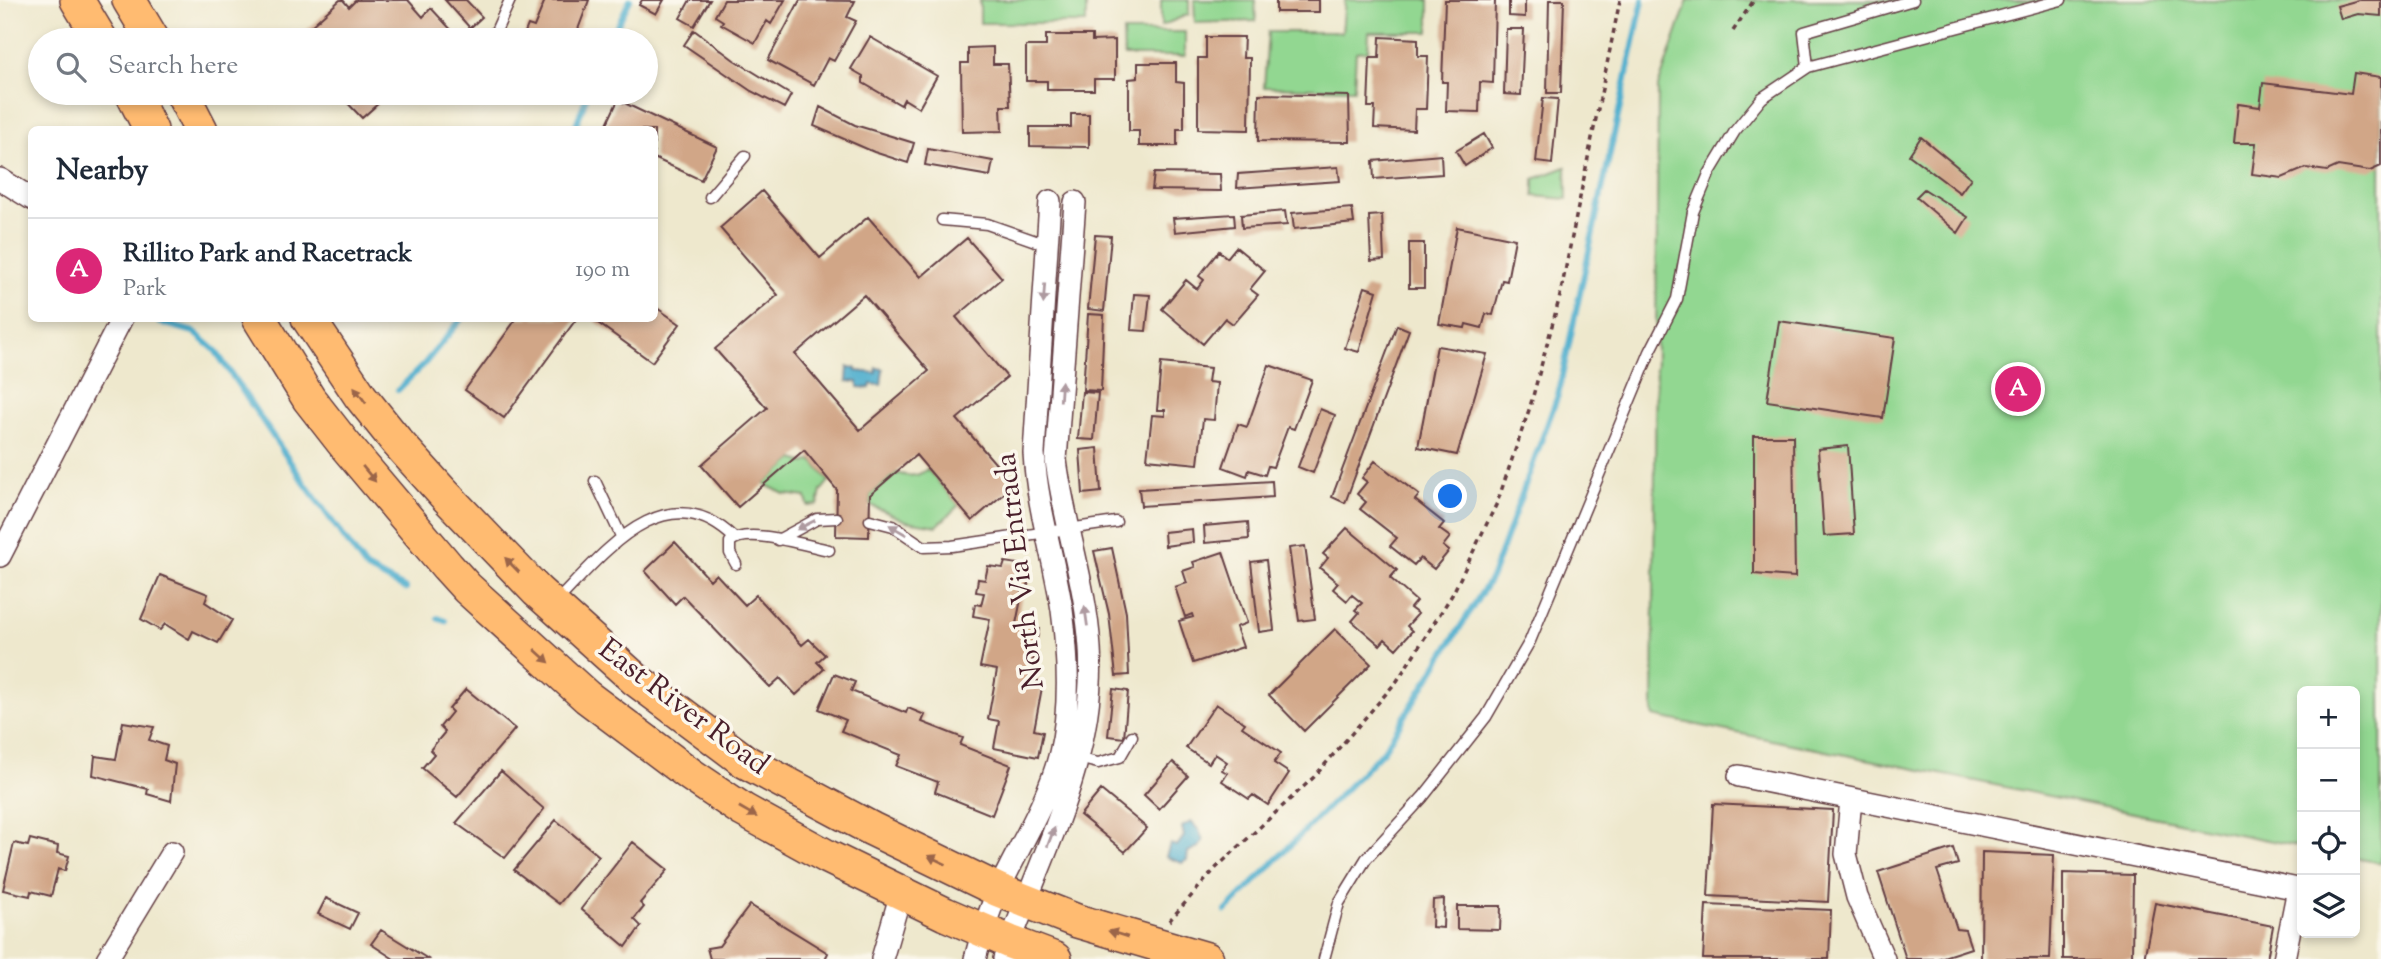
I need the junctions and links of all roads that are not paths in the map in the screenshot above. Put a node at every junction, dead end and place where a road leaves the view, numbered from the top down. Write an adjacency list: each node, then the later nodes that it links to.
1 (78, 0): 6 (main road)
2 (129, 0): 7 (main road)
3 (510, 0): 8 (lane)
4 (1913, 0): 9 (lane)
5 (2061, 0): 9 (lane)
6 (95, 28)
7 (146, 28)
8 (497, 28)
9 (1808, 67): 50 (lane)
10 (138, 105): 12 (main road)
11 (188, 105): 13 (main road)
12 (149, 126)
13 (199, 126)
14 (745, 156): 17 (lane)
15 (0, 179): 16 (street)
16 (28, 196)
17 (710, 197)
18 (1050, 201): 21 (street, North Via Entrada)
19 (1076, 202): 29 (street, North Via Entrada, one-way to 19)
20 (942, 220): 21 (lane)
21 (1047, 245): 30 (street, North Via Entrada, one-way to 30)
22 (120, 322): 35 (street)
23 (262, 322): 43 (main road, East River Road, one-way to 43)
24 (311, 322): 37 (main road, East River Road, one-way to 24)
25 (595, 481): 31 (lane)
26 (837, 518): 33 (lane, one-way to 33)
27 (870, 520): 30 (lane, one-way to 27)
28 (1116, 522): 29 (lane)
29 (1070, 529): 30 (lane); 39 (street, North Via Entrada, one-way to 29)
30 (1045, 533): 44 (street, North Via Entrada)
31 (621, 537): 32 (lane); 37 (lane)
32 (734, 538): 33 (lane); 36 (lane)
33 (778, 540): 34 (lane)
34 (829, 550)
35 (0, 556)
36 (736, 564)
37 (553, 606): 44 (main road, East River Road, one-way to 37)
38 (1132, 736): 39 (lane)
39 (1077, 758): 44 (street, North Via Entrada, one-way to 39)
40 (1739, 776): 41 (street)
41 (1851, 799): 51 (street); 52 (street)
42 (172, 852): 46 (street)
43 (901, 893): 45 (main road, East River Road); 47 (street)
44 (1012, 895): 45 (street, North Via Entrada); 45 (street, North Via Entrada); 49 (main road, East River Road, one-way to 44)
45 (993, 948): 48 (main road, East River Road)
46 (107, 959)
47 (882, 959)
48 (1055, 959)
49 (1207, 959)
50 (1324, 959)
51 (1884, 959)
52 (2284, 959)

